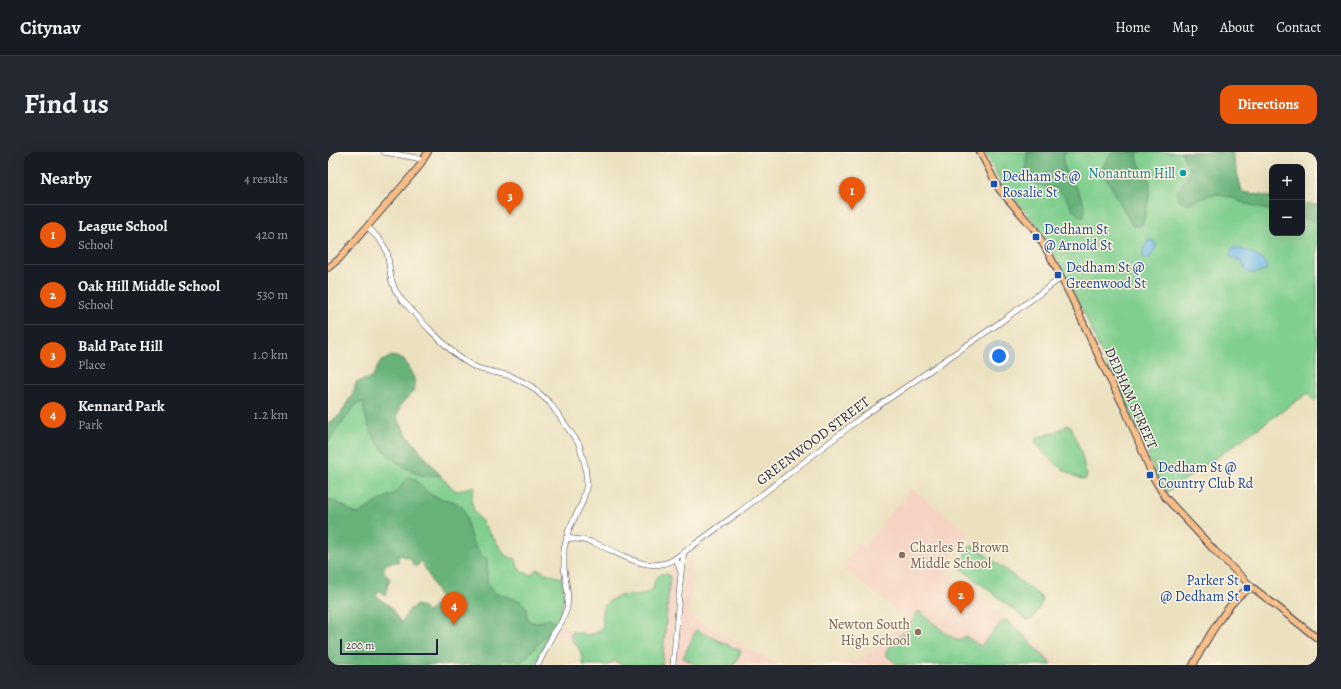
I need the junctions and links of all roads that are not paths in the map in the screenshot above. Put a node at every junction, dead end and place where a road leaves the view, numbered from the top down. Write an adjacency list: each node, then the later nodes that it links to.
1 (384, 152): 4 (street)
2 (428, 152): 4 (main road)
3 (980, 152): 7 (main road, DEDHAM STREET)
4 (422, 161): 5 (main road)
5 (367, 226): 6 (main road); 8 (street)
6 (328, 268)
7 (1061, 278): 9 (street, GREENWOOD STREET); 12 (main road, DEDHAM STREET)
8 (566, 538): 10 (street, GREENWOOD STREET); 16 (street)
9 (684, 552): 10 (street, GREENWOOD STREET); 11 (street)
10 (676, 558): 11 (street)
11 (681, 573): 17 (street)
12 (1246, 581): 13 (main road, DEDHAM STREET); 14 (main road)
13 (1252, 587): 14 (main road); 15 (main road, DEDHAM STREET)
14 (1240, 595): 18 (main road)
15 (1317, 638)
16 (538, 665)
17 (673, 665)
18 (1193, 665)

